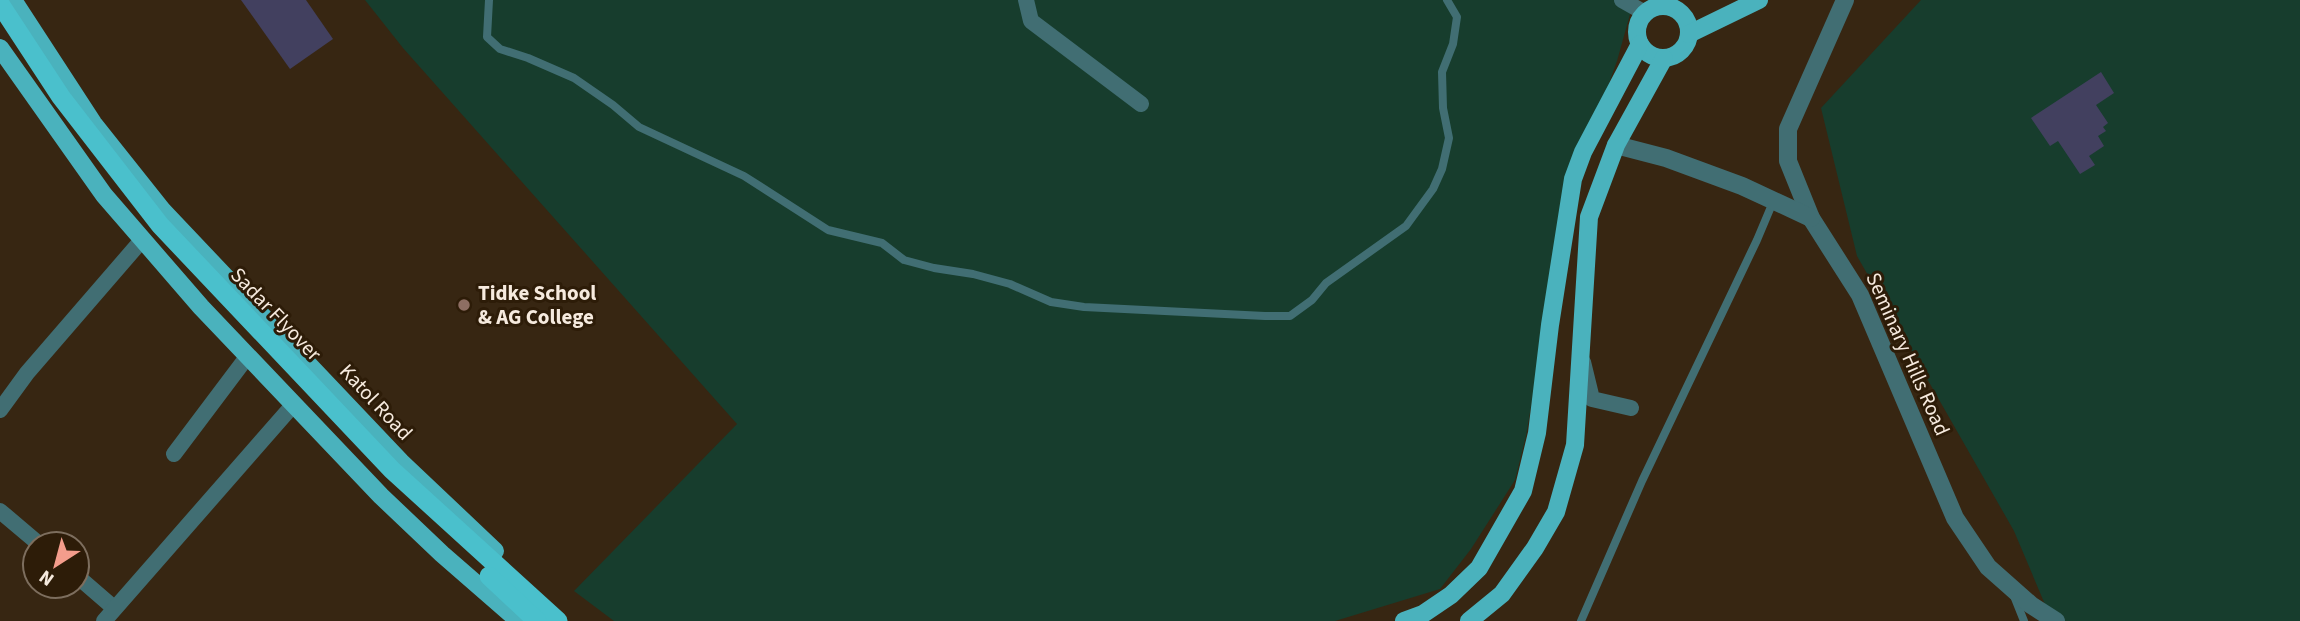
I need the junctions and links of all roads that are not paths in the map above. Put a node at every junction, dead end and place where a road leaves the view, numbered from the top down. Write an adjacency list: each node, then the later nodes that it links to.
1 (13, 0): 33 (main road, Katol Road)
2 (489, 0): 4 (lane)
3 (1026, 0): 15 (street)
4 (1447, 0)
5 (1622, 0): 9 (street)
6 (1759, 0): 11 (main road)
7 (1845, 0): 18 (street, Seminary Hills Road)
8 (0, 4): 31 (highway, Sadar Flyover)
9 (1655, 6): 11 (main road); 12 (main road)
10 (0, 23): 31 (highway, Sadar Flyover)
11 (1689, 34): 14 (main road)
12 (1640, 44): 14 (main road); 34 (main road)
13 (0, 48): 19 (main road)
14 (1664, 58): 16 (main road)
15 (1142, 104)
16 (1616, 145): 17 (street); 20 (main road)
17 (1773, 202): 18 (street); 36 (lane)
18 (1811, 218): 28 (street, Seminary Hills Road)
19 (142, 240): 21 (main road); 24 (street)
20 (1581, 352): 23 (street); 35 (main road)
21 (247, 357): 22 (main road); 25 (street)
22 (294, 404): 30 (street); 31 (main road)
23 (1631, 408)
24 (0, 410)
25 (174, 454)
26 (0, 511): 27 (street)
27 (22, 530)
28 (2010, 587): 37 (lane); 38 (street, Seminary Hills Road)
29 (91, 593): 30 (street)
30 (109, 614)
31 (530, 614): 32 (highway, Sadar Flyover)
32 (558, 621)
33 (568, 621)
34 (1404, 621)
35 (1469, 621)
36 (1581, 621)
37 (2024, 621)
38 (2056, 621)

